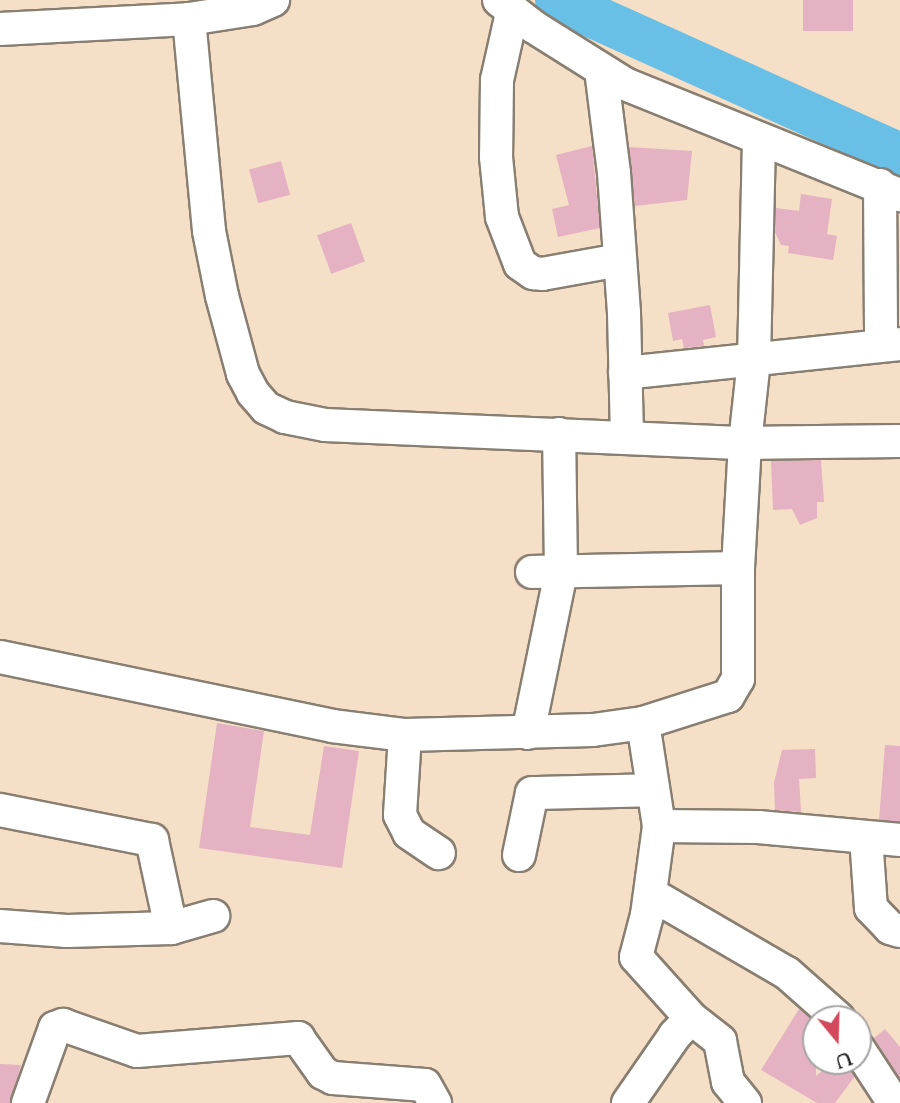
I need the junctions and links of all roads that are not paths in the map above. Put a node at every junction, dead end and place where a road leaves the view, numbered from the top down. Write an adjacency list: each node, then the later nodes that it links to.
1 (273, 0): 3 (street)
2 (506, 6): 5 (street); 8 (street)
3 (189, 19): 4 (street); 12 (street)
4 (0, 29)
5 (601, 70): 6 (street); 8 (street)
6 (759, 139): 7 (street); 10 (street)
7 (890, 190): 9 (street)
8 (620, 260): 11 (street)
9 (891, 344): 10 (street)
10 (754, 360): 11 (street); 15 (street)
11 (625, 373): 13 (street)
12 (559, 434): 13 (street); 17 (street)
13 (626, 438): 15 (street)
14 (900, 441): 15 (street)
15 (745, 443): 16 (street)
16 (738, 568): 17 (street); 19 (street)
17 (546, 572): 20 (street)
18 (0, 657): 21 (street)
19 (643, 723): 20 (street); 22 (street)
20 (528, 733): 21 (street)
21 (405, 736): 27 (street)
22 (653, 790): 24 (street); 28 (street)
23 (0, 810): 32 (street)
24 (659, 826): 25 (street); 29 (street)
25 (866, 837): 26 (street); 33 (street)
26 (900, 840)
27 (439, 853)
28 (519, 855)
29 (649, 902): 34 (street); 35 (street)
30 (213, 916): 32 (street)
31 (0, 926): 32 (street)
32 (171, 928)
33 (900, 931)
34 (823, 1005)
35 (691, 1018): 39 (street); 40 (street)
36 (872, 1069): 41 (street)
37 (28, 1103): 38 (street)
38 (435, 1103)
39 (628, 1103)
40 (746, 1103)
41 (894, 1103)

